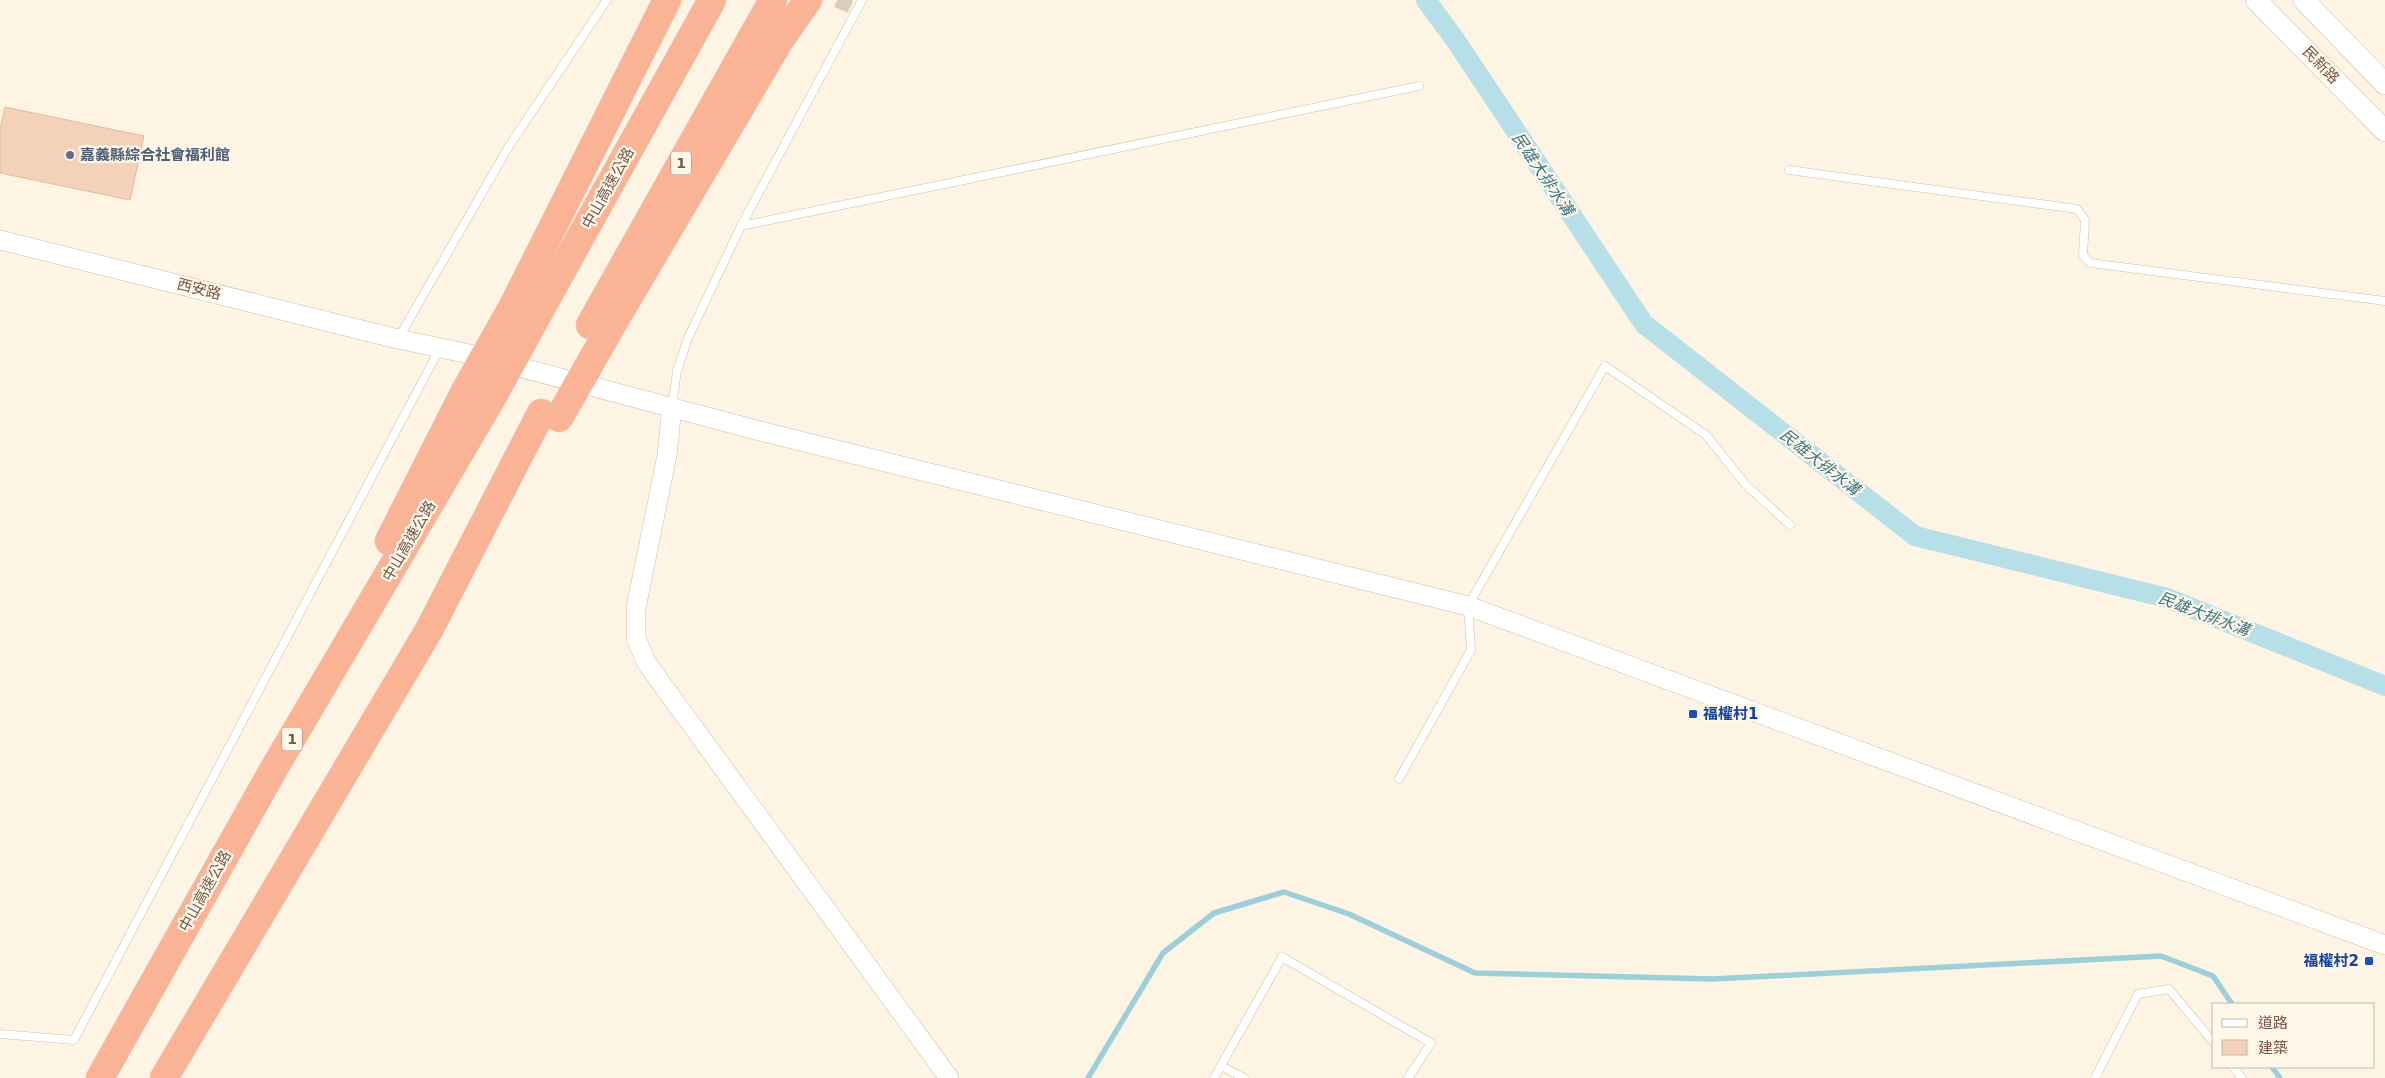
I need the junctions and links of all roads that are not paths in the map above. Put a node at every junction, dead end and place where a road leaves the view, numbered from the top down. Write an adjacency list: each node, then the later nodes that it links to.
1 (607, 0): 17 (lane)
2 (667, 0): 22 (highway, bridge)
3 (712, 0): 22 (highway, 中山高速公路 / 1, bridge)
4 (773, 0): 16 (highway, 1)
5 (808, 0): 16 (highway)
6 (862, 0): 13 (lane)
7 (2256, 0): 11 (main road, 民新路)
8 (2304, 0): 9 (main road)
9 (2385, 84)
10 (1419, 86): 13 (lane)
11 (2385, 131)
12 (1789, 170): 15 (lane)
13 (741, 226): 19 (lane)
14 (0, 240): 17 (street, 西安路)
15 (2385, 301)
16 (599, 328): 30 (highway, 1)
17 (398, 339): 18 (street, 西安路)
18 (440, 348): 19 (street, 西安路); 25 (lane)
19 (672, 407): 21 (street, 西安路); 31 (street)
20 (1790, 525): 21 (lane)
21 (1468, 606): 23 (lane); 24 (street, 西安路)
22 (367, 613): 29 (highway, 中山高速公路 / 1)
23 (1399, 778)
24 (2385, 945)
25 (0, 1034)
26 (2212, 1041): 35 (lane)
27 (1221, 1066): 32 (lane); 33 (lane); 34 (lane)
28 (2234, 1068): 36 (lane)
29 (100, 1078)
30 (164, 1078)
31 (949, 1078)
32 (1214, 1078)
33 (1244, 1078)
34 (1408, 1078)
35 (2095, 1078)
36 (2242, 1078)

